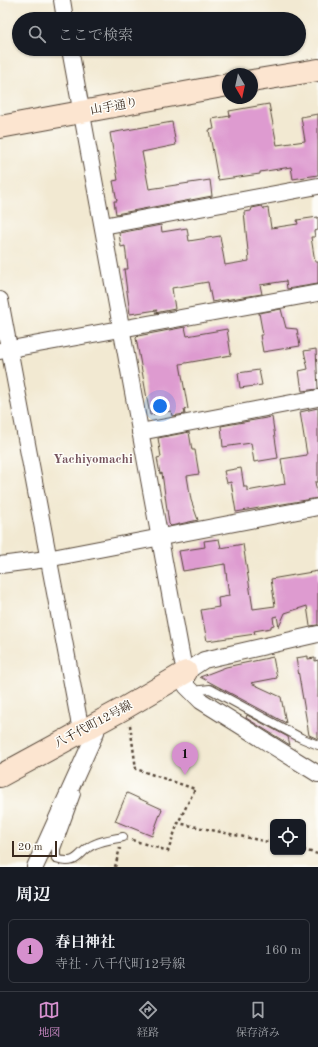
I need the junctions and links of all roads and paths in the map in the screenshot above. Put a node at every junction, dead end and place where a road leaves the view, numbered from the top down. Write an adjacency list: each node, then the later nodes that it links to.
1 (62, 0): 2 (street)
2 (64, 12)
3 (71, 56): 7 (street)
4 (318, 70): 5 (street)
5 (258, 80)
6 (222, 86): 7 (street, 山手通り)
7 (81, 112): 8 (street, 山手通り); 10 (street)
8 (0, 127)
9 (318, 186): 10 (street)
10 (103, 226): 13 (street)
11 (318, 293): 13 (street)
12 (0, 300): 14 (street)
13 (121, 330): 14 (street); 16 (street)
14 (4, 350): 19 (street)
15 (318, 398): 16 (street)
16 (140, 432): 18 (street)
17 (318, 508): 18 (street)
18 (159, 538): 19 (street); 22 (street)
19 (47, 559): 20 (street); 24 (street)
20 (0, 565)
21 (318, 634): 22 (street)
22 (189, 682): 23 (street, 八千代町12号線); 25 (lane); 26 (street)
23 (123, 709): 24 (street, 八千代町12号線); 28 (path)
24 (89, 730): 27 (street, 八千代町12号線); 29 (lane); 33 (street)
25 (318, 745)
26 (318, 774)
27 (0, 776)
28 (178, 824): 29 (path); 30 (path)
29 (123, 837): 34 (path)
30 (270, 842)
31 (306, 851): 32 (path)
32 (318, 854)
33 (35, 867)
34 (114, 867)

